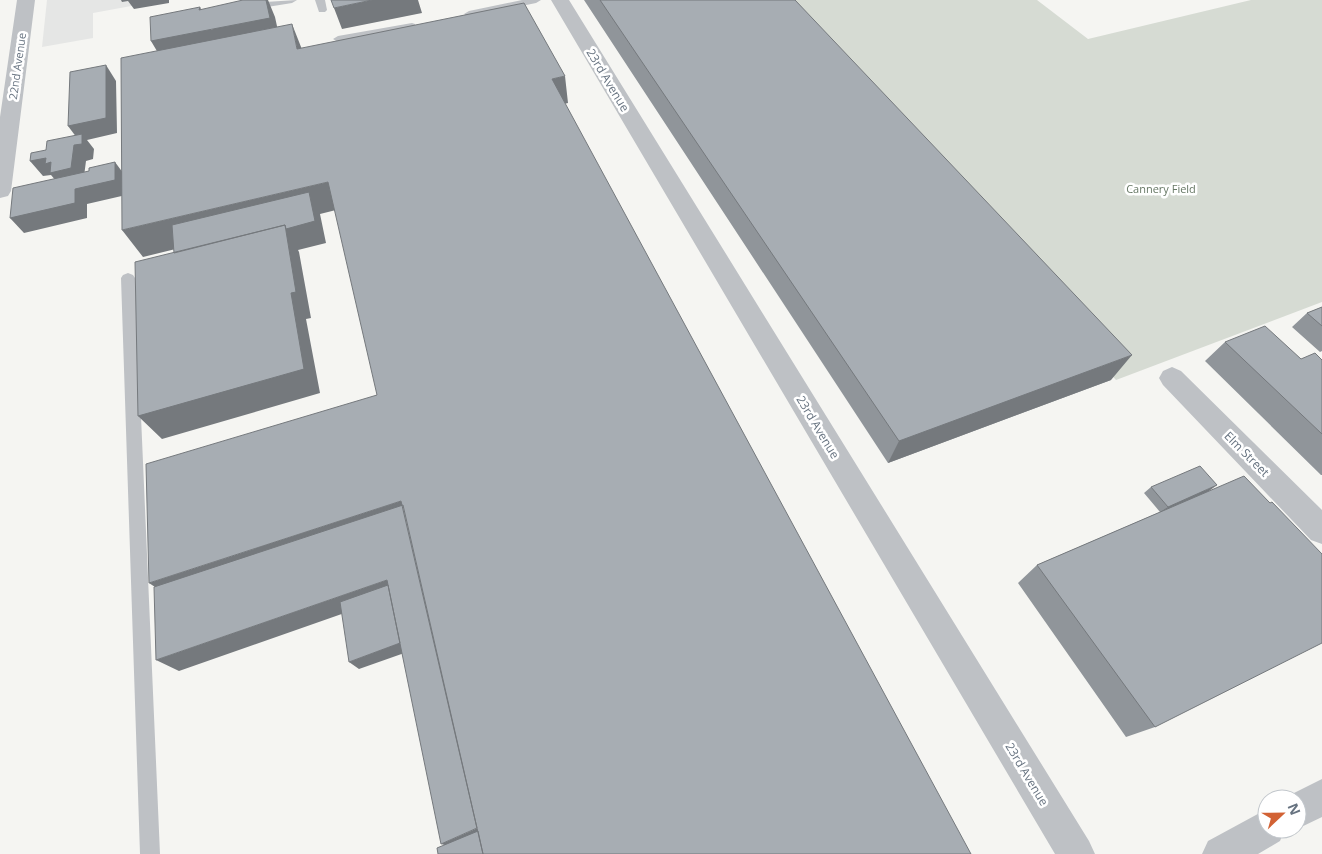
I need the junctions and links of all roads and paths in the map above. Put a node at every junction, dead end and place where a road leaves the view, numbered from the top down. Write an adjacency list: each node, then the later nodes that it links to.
1 (26, 0): 9 (street, 22nd Avenue)
2 (260, 0): 3 (lane)
3 (292, 0)
4 (536, 0): 6 (lane)
5 (560, 0): 17 (street, 23rd Avenue)
6 (462, 16)
7 (424, 24): 8 (lane)
8 (338, 39)
9 (0, 191)
10 (128, 278): 16 (lane)
11 (1172, 378): 12 (street, Elm Street)
12 (1322, 530)
13 (1322, 797): 14 (street)
14 (1307, 805)
15 (1257, 834): 18 (street)
16 (150, 854)
17 (1076, 854)
18 (1221, 854)

